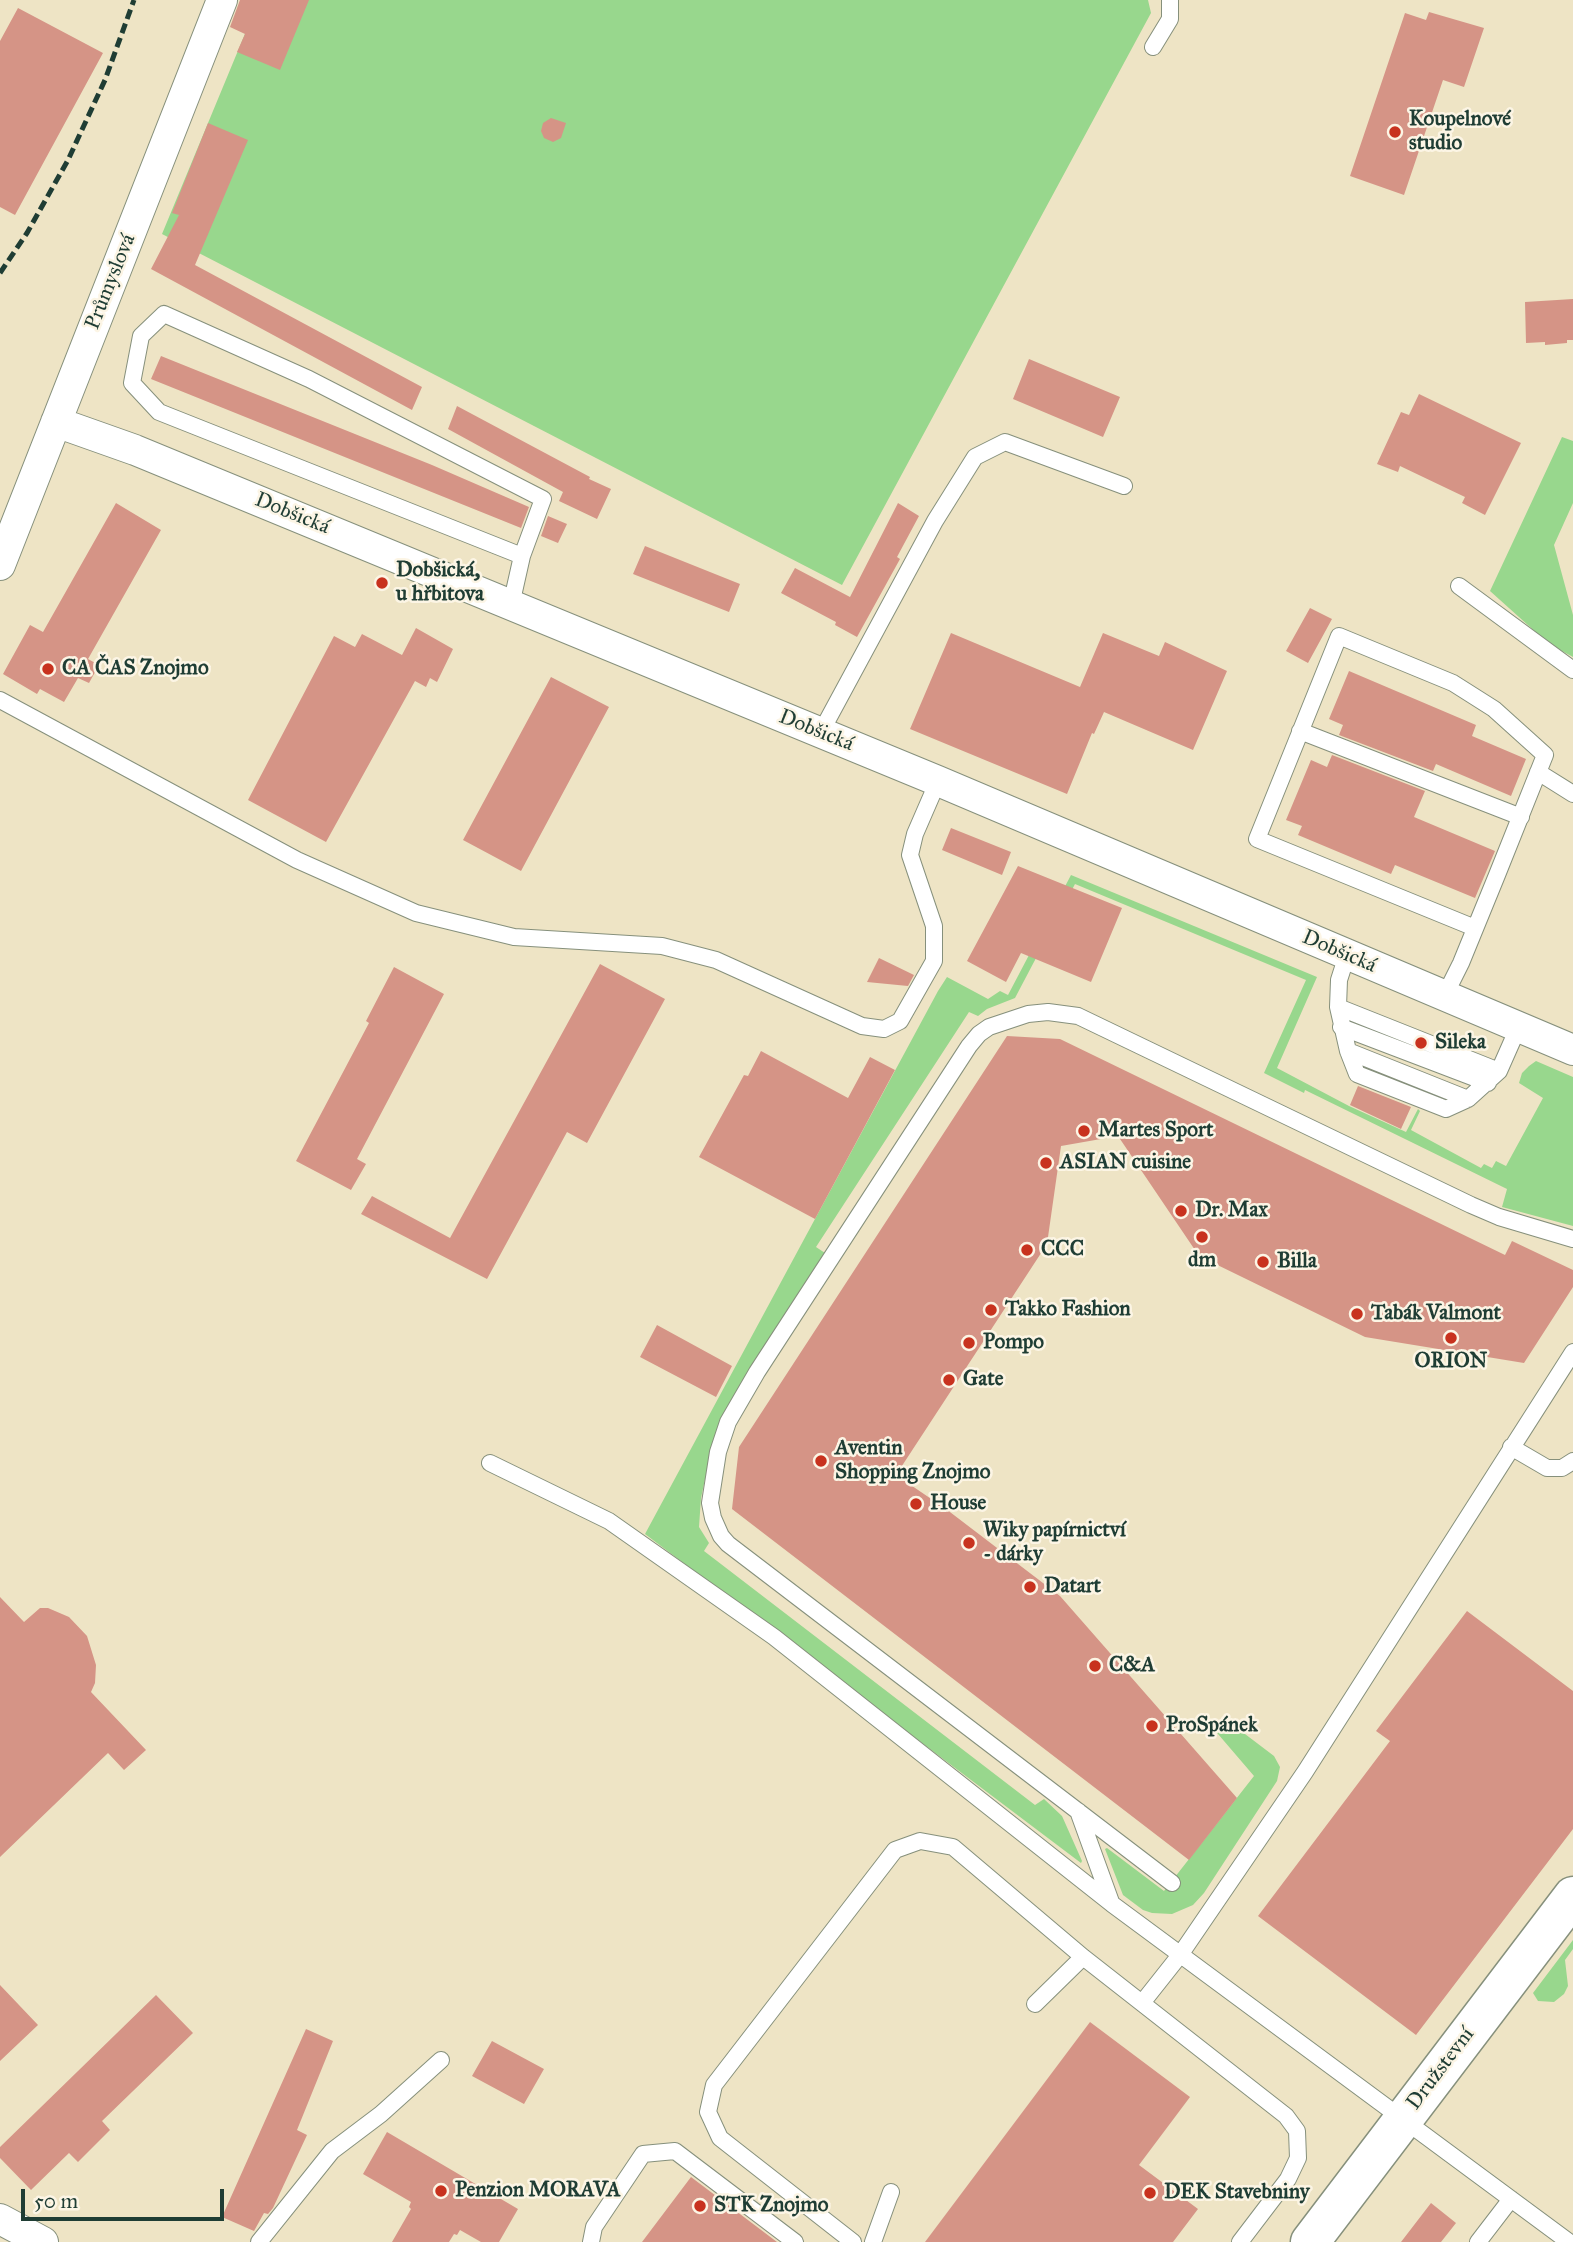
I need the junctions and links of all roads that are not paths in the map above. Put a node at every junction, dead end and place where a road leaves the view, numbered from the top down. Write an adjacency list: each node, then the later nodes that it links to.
1 (222, 0): 4 (street, Průmyslová)
2 (1170, 0): 3 (lane)
3 (1153, 47)
4 (55, 422): 7 (street, Průmyslová); 9 (street, Dobšická)
5 (1124, 486): 13 (lane)
6 (522, 556): 6 (lane); 9 (lane)
7 (0, 565)
8 (1459, 586): 10 (lane)
9 (511, 605): 13 (street, Dobšická)
10 (1573, 670)
11 (0, 700): 15 (lane)
12 (1300, 731): 14 (lane); 17 (lane); 18 (lane)
13 (821, 732): 15 (street, Dobšická)
14 (1538, 772): 16 (lane); 17 (lane)
15 (938, 781): 19 (street, Dobšická)
16 (1573, 794)
17 (1521, 817): 18 (lane)
18 (1475, 928): 20 (lane)
19 (1347, 955): 20 (street, Dobšická); 21 (lane)
20 (1444, 997): 23 (street, Dobšická)
21 (1338, 1007): 22 (lane); 25 (lane)
22 (1341, 1027): 25 (lane); 25 (lane)
23 (1518, 1028): 24 (street, Dobšická); 25 (lane)
24 (1573, 1050)
25 (1493, 1077)
26 (1573, 1239): 31 (lane)
27 (1573, 1352): 28 (lane)
28 (1511, 1447): 29 (lane); 35 (lane)
29 (1573, 1461)
30 (490, 1463): 34 (lane)
31 (1077, 1809): 32 (lane); 34 (lane)
32 (1172, 1883)
33 (1573, 1896): 40 (main road, Družstevní)
34 (1112, 1904): 35 (lane)
35 (1180, 1955): 37 (lane); 40 (lane)
36 (1083, 1957): 37 (lane); 38 (lane); 48 (lane)
37 (1142, 2003): 50 (lane)
38 (1035, 2004)
39 (441, 2060): 45 (lane)
40 (1403, 2118): 42 (lane); 51 (main road, Družstevní)
41 (891, 2192): 49 (lane)
42 (1511, 2199): 52 (lane); 53 (lane)
43 (0, 2219): 44 (street)
44 (43, 2242)
45 (259, 2242)
46 (591, 2242): 47 (lane)
47 (795, 2242)
48 (853, 2242)
49 (873, 2242)
50 (1240, 2242)
51 (1310, 2242)
52 (1478, 2242)
53 (1569, 2242)

